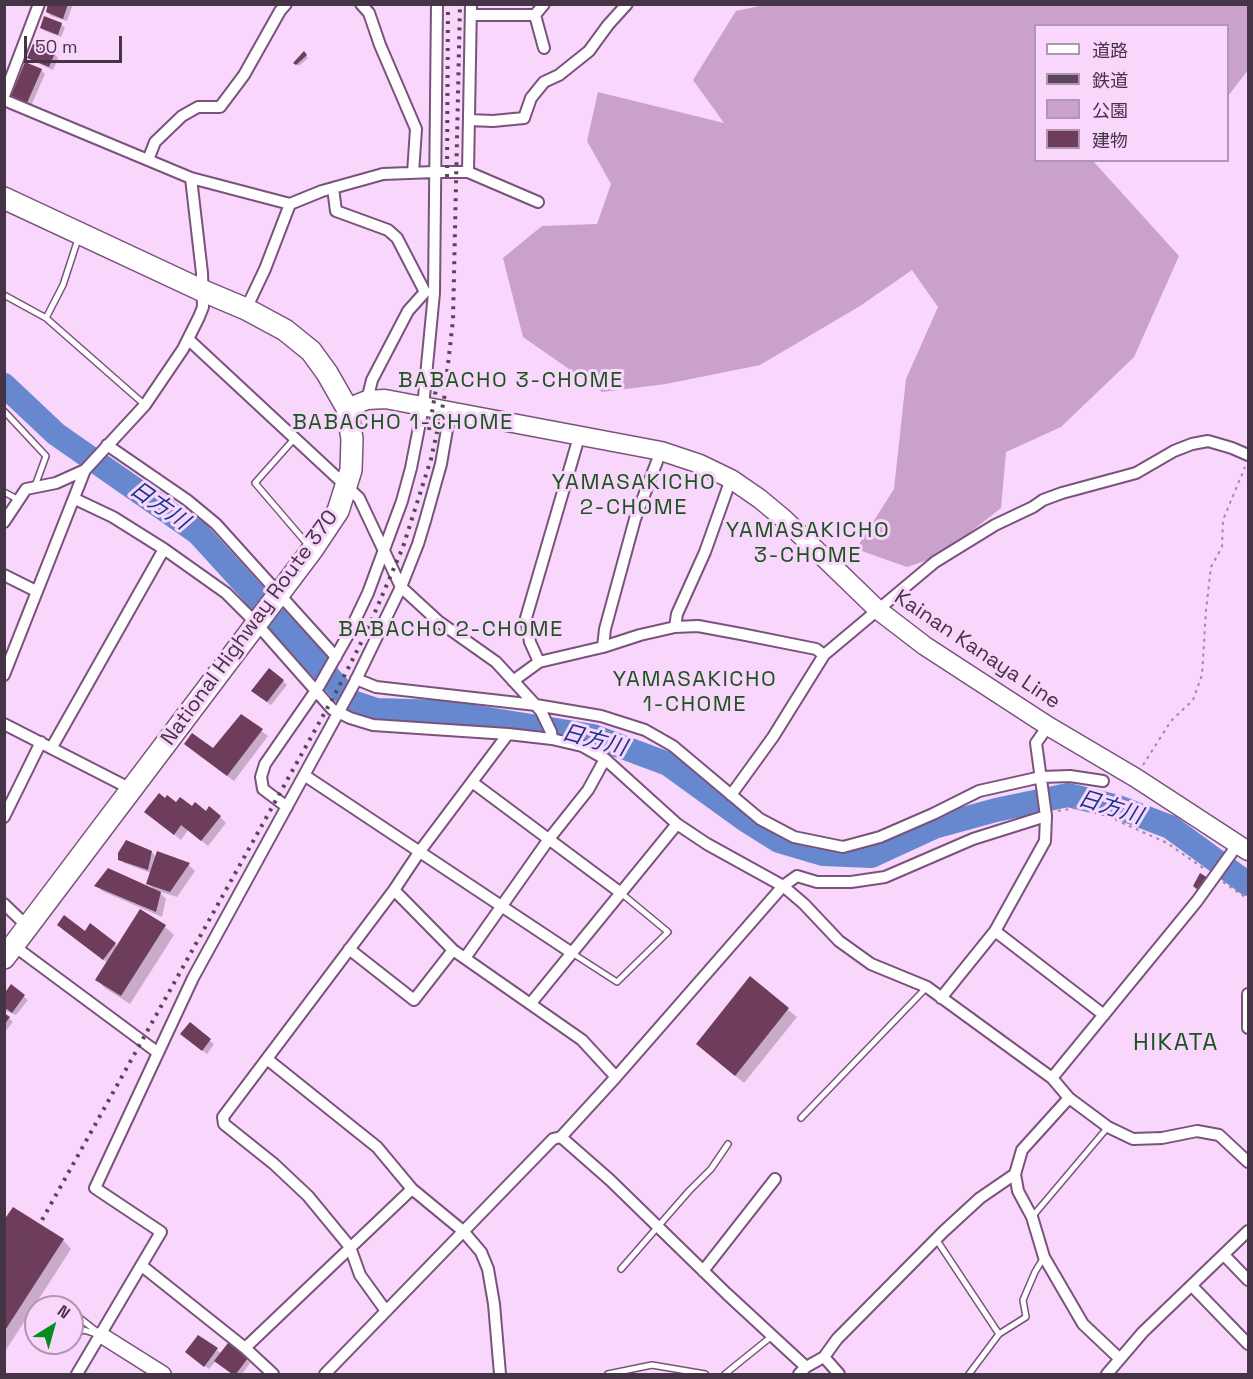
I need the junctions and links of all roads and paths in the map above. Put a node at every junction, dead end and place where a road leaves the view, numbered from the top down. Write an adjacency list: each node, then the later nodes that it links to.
1 (39, 4): 10 (street)
2 (286, 4): 12 (street)
3 (361, 4): 15 (street)
4 (437, 4): 13 (street)
5 (544, 4): 8 (street)
6 (627, 4): 11 (street)
7 (471, 10): 8 (street); 11 (street)
8 (535, 15): 9 (street)
9 (544, 48)
10 (4, 98): 12 (street)
11 (469, 120): 14 (street)
12 (148, 160): 16 (street)
13 (435, 172): 14 (street); 15 (street); 23 (street)
14 (468, 172): 19 (street)
15 (413, 173): 17 (street)
16 (191, 178): 20 (street); 22 (street)
17 (333, 188): 20 (street); 23 (street)
18 (4, 198): 21 (highway, National Highway Route 370)
19 (538, 202)
20 (290, 204): 25 (street)
21 (80, 234): 22 (highway, National Highway Route 370); 26 (lane)
22 (201, 290): 25 (highway, National Highway Route 370); 27 (street)
23 (430, 293): 28 (street); 30 (street)
24 (4, 295): 26 (lane)
25 (246, 309): 31 (highway, National Highway Route 370)
26 (46, 318): 29 (lane)
27 (188, 339): 29 (street); 35 (street)
28 (367, 400): 30 (main road, Kainan Kanaya Line); 31 (main road, Kainan Kanaya Line)
29 (145, 405): 36 (street)
30 (423, 407): 33 (main road, Kainan Kanaya Line); 49 (street)
31 (347, 408): 41 (highway, National Highway Route 370)
32 (4, 411): 42 (lane)
33 (450, 412): 34 (main road, Kainan Kanaya Line); 51 (street)
34 (579, 437): 37 (main road, Kainan Kanaya Line); 59 (street)
35 (295, 438): 41 (street); 48 (lane)
36 (107, 445): 39 (street); 53 (street)
37 (661, 451): 40 (main road, Kainan Kanaya Line); 56 (street)
38 (1248, 457): 54 (street); 74 (path)
39 (85, 470): 42 (street); 45 (street)
40 (731, 479): 54 (main road, Kainan Kanaya Line); 55 (street)
41 (347, 486): 48 (highway, National Highway Route 370); 49 (street)
42 (34, 487): 44 (street)
43 (4, 492): 44 (lane)
44 (17, 499): 46 (street)
45 (75, 499): 47 (street); 52 (street)
46 (4, 522)
47 (164, 549): 53 (street); 71 (street)
48 (312, 550): 53 (highway, National Highway Route 370)
49 (384, 552): 51 (street); 58 (street)
50 (4, 575): 52 (street)
51 (401, 587): 61 (street); 62 (street)
52 (36, 591): 60 (street)
53 (267, 609): 58 (street); 63 (street); 78 (highway, National Highway Route 370)
54 (878, 610): 57 (street); 67 (main road, Kainan Kanaya Line)
55 (675, 627): 56 (street); 57 (street)
56 (603, 647): 59 (street)
57 (824, 655): 79 (street)
58 (334, 661): 63 (street)
59 (539, 662): 61 (street)
60 (4, 675)
61 (513, 681): 64 (street)
62 (355, 682): 64 (street); 65 (street)
63 (317, 689): 65 (street); 80 (street)
64 (538, 708): 69 (street); 79 (street)
65 (340, 709): 68 (street); 73 (street)
66 (4, 724): 70 (street)
67 (1048, 726): 74 (main road, Kainan Kanaya Line); 75 (street)
68 (508, 734): 69 (street); 77 (street)
69 (552, 736): 72 (street)
70 (41, 742): 71 (street); 82 (street)
71 (52, 747): 78 (street)
72 (605, 759): 83 (street); 84 (street)
73 (304, 775): 80 (street); 85 (street)
74 (1136, 778): 86 (main road, Kainan Kanaya Line)
75 (1041, 780): 76 (street); 79 (street); 81 (street)
76 (1103, 781)
77 (472, 782): 84 (street); 85 (street)
78 (131, 789): 94 (highway, National Highway Route 370)
79 (731, 795)
80 (286, 807): 107 (street)
81 (1046, 814): 87 (path); 88 (street); 95 (street)
82 (4, 817)
83 (677, 824): 88 (street); 90 (street)
84 (549, 839): 90 (street); 93 (street)
85 (420, 851): 89 (street); 93 (street)
86 (1238, 851): 87 (street)
87 (1216, 875): 91 (path); 105 (street)
88 (783, 886): 101 (street); 109 (street)
89 (394, 890): 96 (street); 97 (street)
90 (621, 893): 99 (street); 99 (lane)
91 (1248, 899)
92 (4, 904): 94 (street)
93 (501, 907): 99 (street); 100 (street)
94 (28, 927): 98 (highway, National Highway Route 370)
95 (995, 931): 103 (street); 105 (street)
96 (349, 949): 97 (street); 108 (street)
97 (453, 950): 100 (street)
98 (9, 952): 107 (street)
99 (572, 953): 104 (street)
100 (465, 958): 104 (street)
101 (927, 987): 103 (street); 112 (lane)
102 (1248, 994): 106 (street)
103 (941, 998): 110 (street)
104 (531, 1003): 109 (street)
105 (1104, 1015): 110 (street)
106 (1248, 1028)
107 (157, 1052): 128 (street)
108 (267, 1059): 119 (street); 125 (street)
109 (616, 1077): 114 (street)
110 (1052, 1078): 111 (street)
111 (1069, 1098): 113 (street); 117 (street)
112 (801, 1118)
113 (1108, 1128): 116 (street); 120 (lane)
114 (561, 1137): 121 (street); 122 (street)
115 (729, 1144): 121 (lane)
116 (1248, 1162)
117 (1015, 1174): 120 (street); 124 (street)
118 (775, 1179): 130 (street)
119 (412, 1189): 122 (street); 125 (street)
120 (1032, 1217): 127 (street)
121 (658, 1227): 129 (lane); 130 (street)
122 (463, 1231): 133 (street); 149 (street)
123 (1248, 1231): 126 (street)
124 (936, 1239): 136 (lane); 141 (street)
125 (350, 1247): 133 (street); 140 (street)
126 (1224, 1255): 131 (street); 132 (street)
127 (1044, 1257): 136 (lane); 142 (street)
128 (142, 1266): 137 (street); 140 (street)
129 (621, 1269)
130 (703, 1271): 138 (street)
131 (1248, 1280)
132 (1192, 1286): 139 (street); 142 (street)
133 (386, 1311): 148 (street)
134 (84, 1322): 137 (lane)
135 (84, 1330): 137 (lane)
136 (999, 1334): 154 (lane)
137 (101, 1335): 145 (street); 146 (street)
138 (772, 1336): 143 (street); 152 (lane)
139 (1248, 1344)
140 (245, 1348): 147 (street)
141 (824, 1356): 143 (street); 153 (street)
142 (1120, 1359): 144 (street)
143 (802, 1371)
144 (1114, 1373)
145 (77, 1374)
146 (163, 1374)
147 (273, 1374)
148 (325, 1374)
149 (500, 1374)
150 (608, 1374): 151 (lane)
151 (705, 1374)
152 (724, 1374)
153 (839, 1374)
154 (969, 1374)

